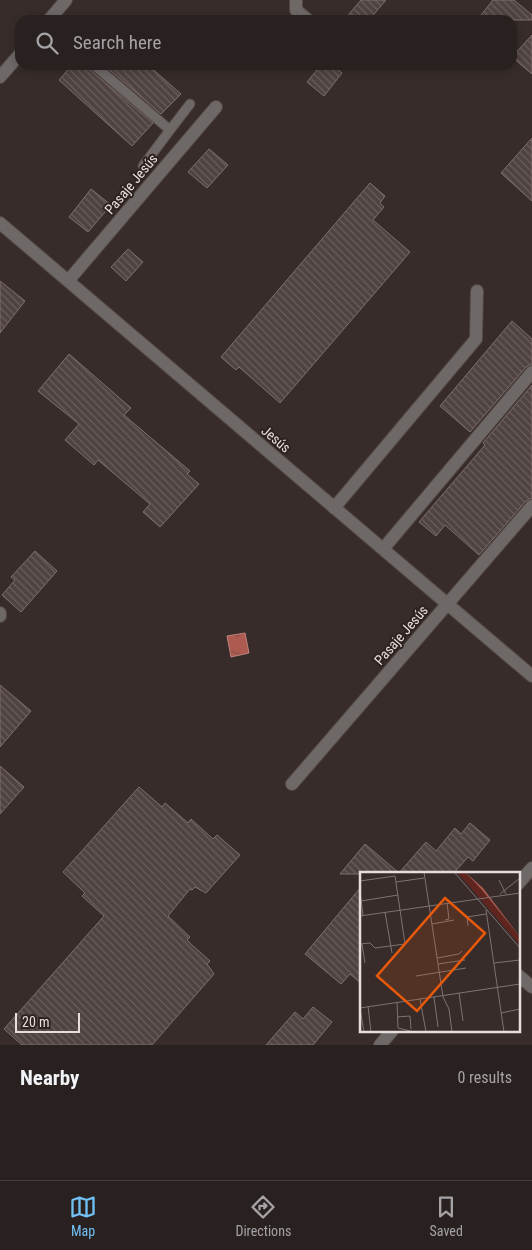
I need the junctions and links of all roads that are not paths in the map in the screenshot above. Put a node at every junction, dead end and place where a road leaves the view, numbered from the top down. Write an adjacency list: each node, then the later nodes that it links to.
1 (66, 0): 3 (street)
2 (296, 0): 4 (street)
3 (53, 15)
4 (302, 15)
5 (15, 60): 7 (street)
6 (100, 70): 10 (lane)
7 (0, 77)
8 (190, 104): 10 (lane)
9 (216, 106): 13 (street, Pasaje Jesús)
10 (170, 130): 11 (lane)
11 (143, 166)
12 (0, 224): 13 (street, Jesús)
13 (68, 281): 17 (street, Jesús)
14 (477, 291): 17 (street)
15 (532, 372): 18 (street)
16 (532, 506): 19 (street, Pasaje Jesús)
17 (334, 508): 18 (street, Jesús)
18 (383, 548): 19 (street, Jesús)
19 (447, 604): 20 (street, Jesús); 21 (street, Pasaje Jesús)
20 (532, 676)
21 (292, 784)
22 (532, 868): 23 (street)
23 (520, 882)
24 (520, 977): 25 (street)
25 (532, 987)
26 (391, 1032): 27 (street)
27 (380, 1045)

